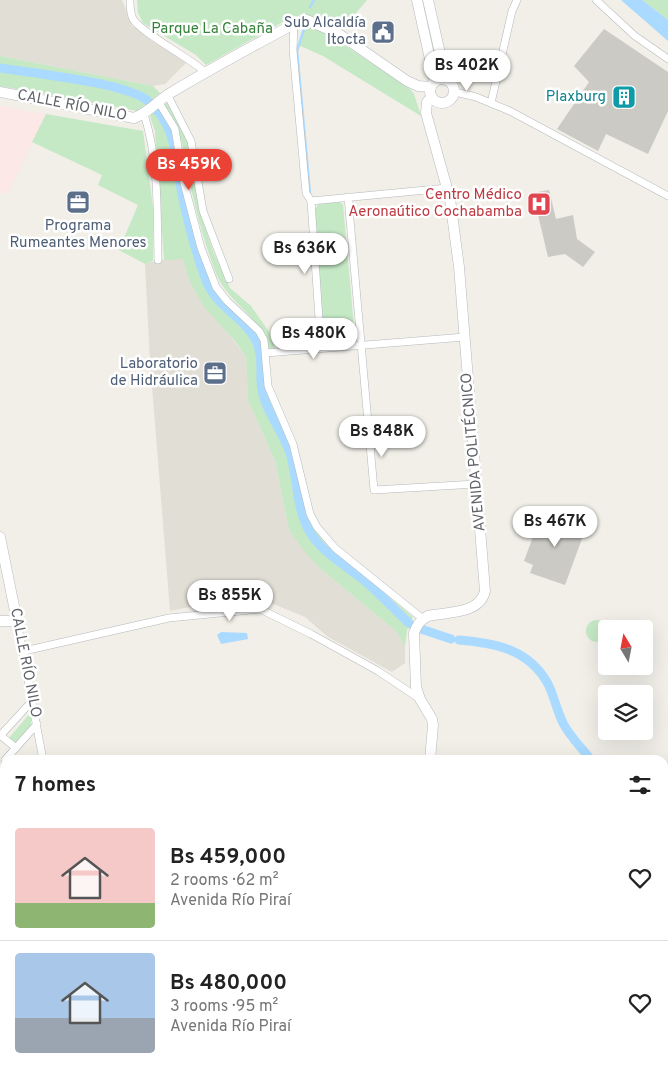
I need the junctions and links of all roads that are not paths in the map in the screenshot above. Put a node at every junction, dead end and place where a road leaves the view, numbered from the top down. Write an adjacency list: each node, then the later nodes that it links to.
1 (130, 0): 8 (street)
2 (417, 0): 9 (main road, AVENIDA POLITÉCNICO)
3 (428, 0): 9 (main road, AVENIDA POLITÉCNICO)
4 (517, 0): 13 (street)
5 (596, 0): 7 (street)
6 (294, 24): 8 (main road); 9 (main road); 18 (street)
7 (668, 59)
8 (205, 72): 12 (main road)
9 (436, 86): 11 (main road); 11 (main road); 15 (main road, AVENIDA POLITÉCNICO)
10 (0, 92): 14 (main road, CALLE RÍO NILO)
11 (454, 92): 13 (street)
12 (167, 94): 14 (main road); 20 (street)
13 (491, 103): 16 (street)
14 (152, 107): 19 (street); 24 (street)
15 (447, 188): 17 (street); 21 (main road, AVENIDA POLITÉCNICO)
16 (668, 196)
17 (348, 197): 18 (street); 22 (street)
18 (311, 200): 23 (street)
19 (158, 260)
20 (229, 279)
21 (465, 337): 22 (street); 25 (main road, AVENIDA POLITÉCNICO)
22 (361, 345): 23 (street); 25 (street)
23 (321, 348): 24 (street)
24 (266, 353): 27 (street)
25 (476, 484): 27 (main road, AVENIDA POLITÉCNICO)
26 (0, 537): 29 (main road, CALLE RÍO NILO)
27 (421, 620): 31 (main road)
28 (0, 621): 29 (main road)
29 (18, 621): 30 (street, CALLE RÍO NILO)
30 (24, 650): 31 (street); 32 (street, CALLE RÍO NILO)
31 (420, 699): 38 (main road)
32 (32, 700): 33 (street, CALLE RÍO NILO); 34 (street)
33 (37, 724): 35 (street); 37 (street, CALLE RÍO NILO)
34 (0, 736): 35 (street)
35 (16, 748): 36 (street)
36 (10, 755)
37 (42, 755)
38 (430, 755)

